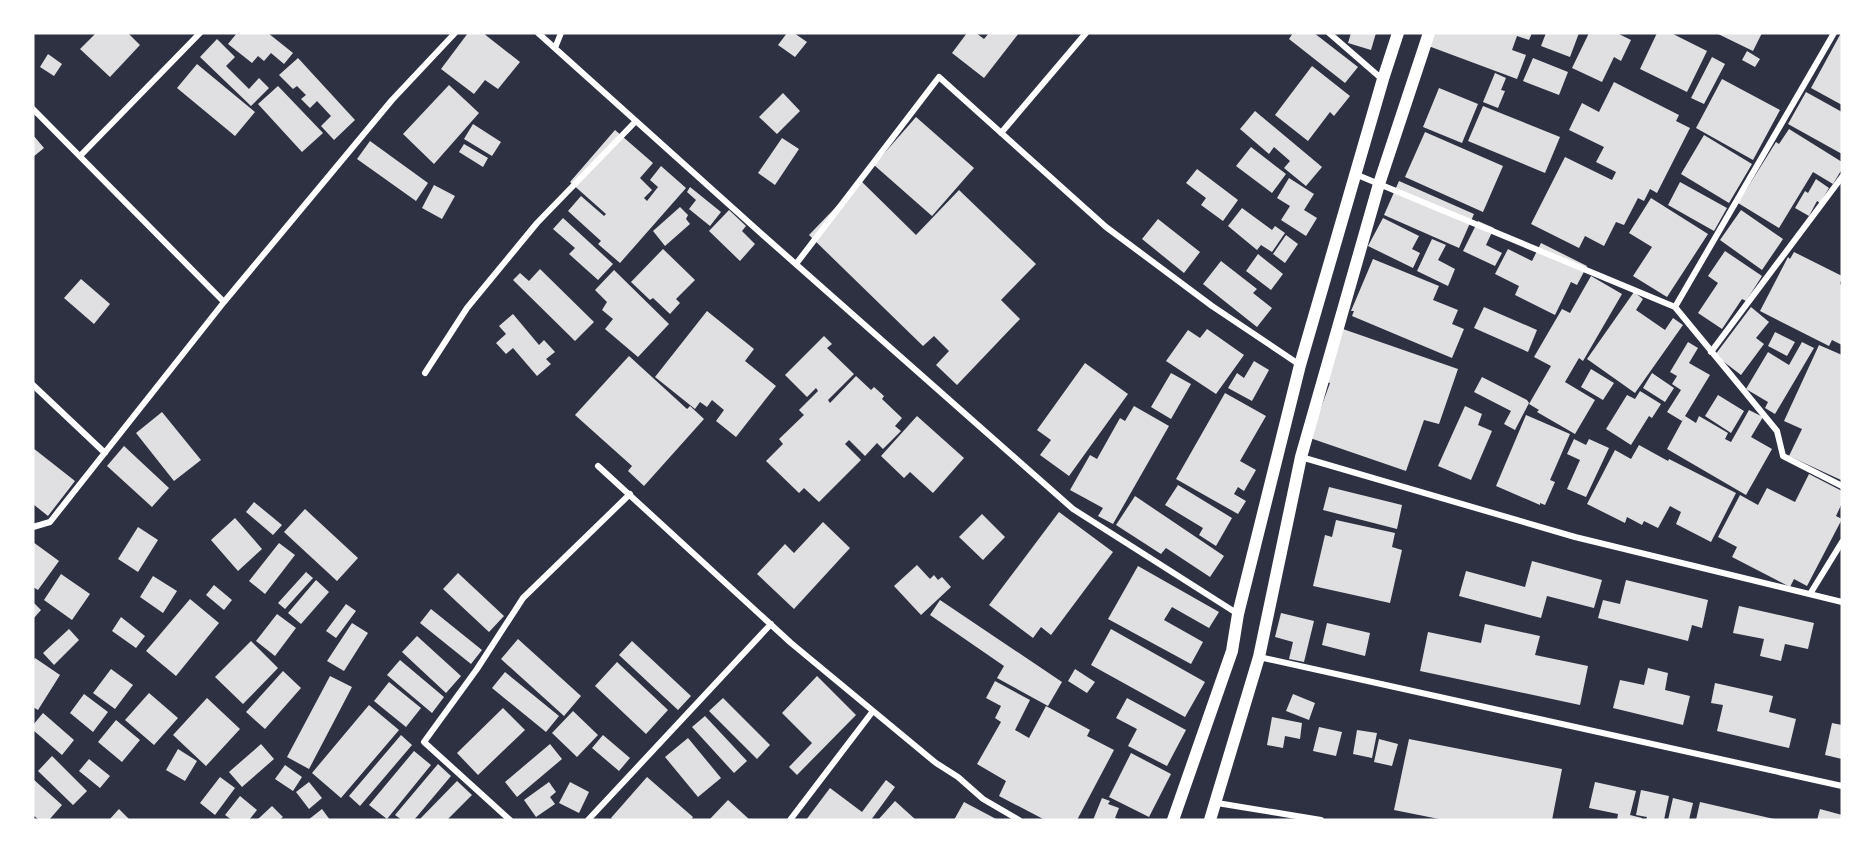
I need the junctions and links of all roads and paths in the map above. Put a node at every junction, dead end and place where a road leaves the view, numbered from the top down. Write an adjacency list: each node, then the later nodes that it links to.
1 (200, 33): 15 (street)
2 (455, 33): 20 (street)
3 (538, 33): 10 (street)
4 (561, 33): 10 (street)
5 (1086, 33): 14 (street)
6 (1329, 33): 11 (street)
7 (1398, 33): 11 (main road)
8 (1429, 33): 18 (main road)
9 (1834, 33): 21 (street)
10 (555, 48): 13 (street)
11 (1383, 79): 16 (main road)
12 (33, 109): 15 (street)
13 (636, 121): 19 (street); 24 (street)
14 (1001, 133): 19 (street); 23 (street)
15 (81, 155): 20 (street)
16 (1355, 174): 18 (street); 23 (main road)
17 (1842, 177): 22 (street)
18 (1379, 184): 21 (street); 27 (main road)
19 (796, 264): 35 (street)
20 (224, 302): 26 (street)
21 (1675, 307): 22 (street)
22 (1711, 352): 29 (street)
23 (1300, 365): 35 (main road)
24 (425, 373)
25 (33, 385): 26 (street)
26 (105, 453): 31 (street)
27 (1301, 457): 33 (street); 37 (main road)
28 (598, 466): 30 (street)
29 (1842, 486)
30 (630, 494): 36 (street); 41 (street)
31 (33, 527)
32 (1842, 542): 33 (street)
33 (1810, 594): 34 (street)
34 (1842, 602)
35 (1238, 614): 45 (main road)
36 (771, 624): 38 (street); 42 (street)
37 (1259, 657): 39 (street); 40 (main road)
38 (873, 711): 43 (street); 44 (street)
39 (1842, 786)
40 (1217, 803): 46 (main road); 47 (street)
41 (510, 820)
42 (588, 820)
43 (790, 820)
44 (1018, 820)
45 (1173, 820)
46 (1210, 820)
47 (1321, 820)

